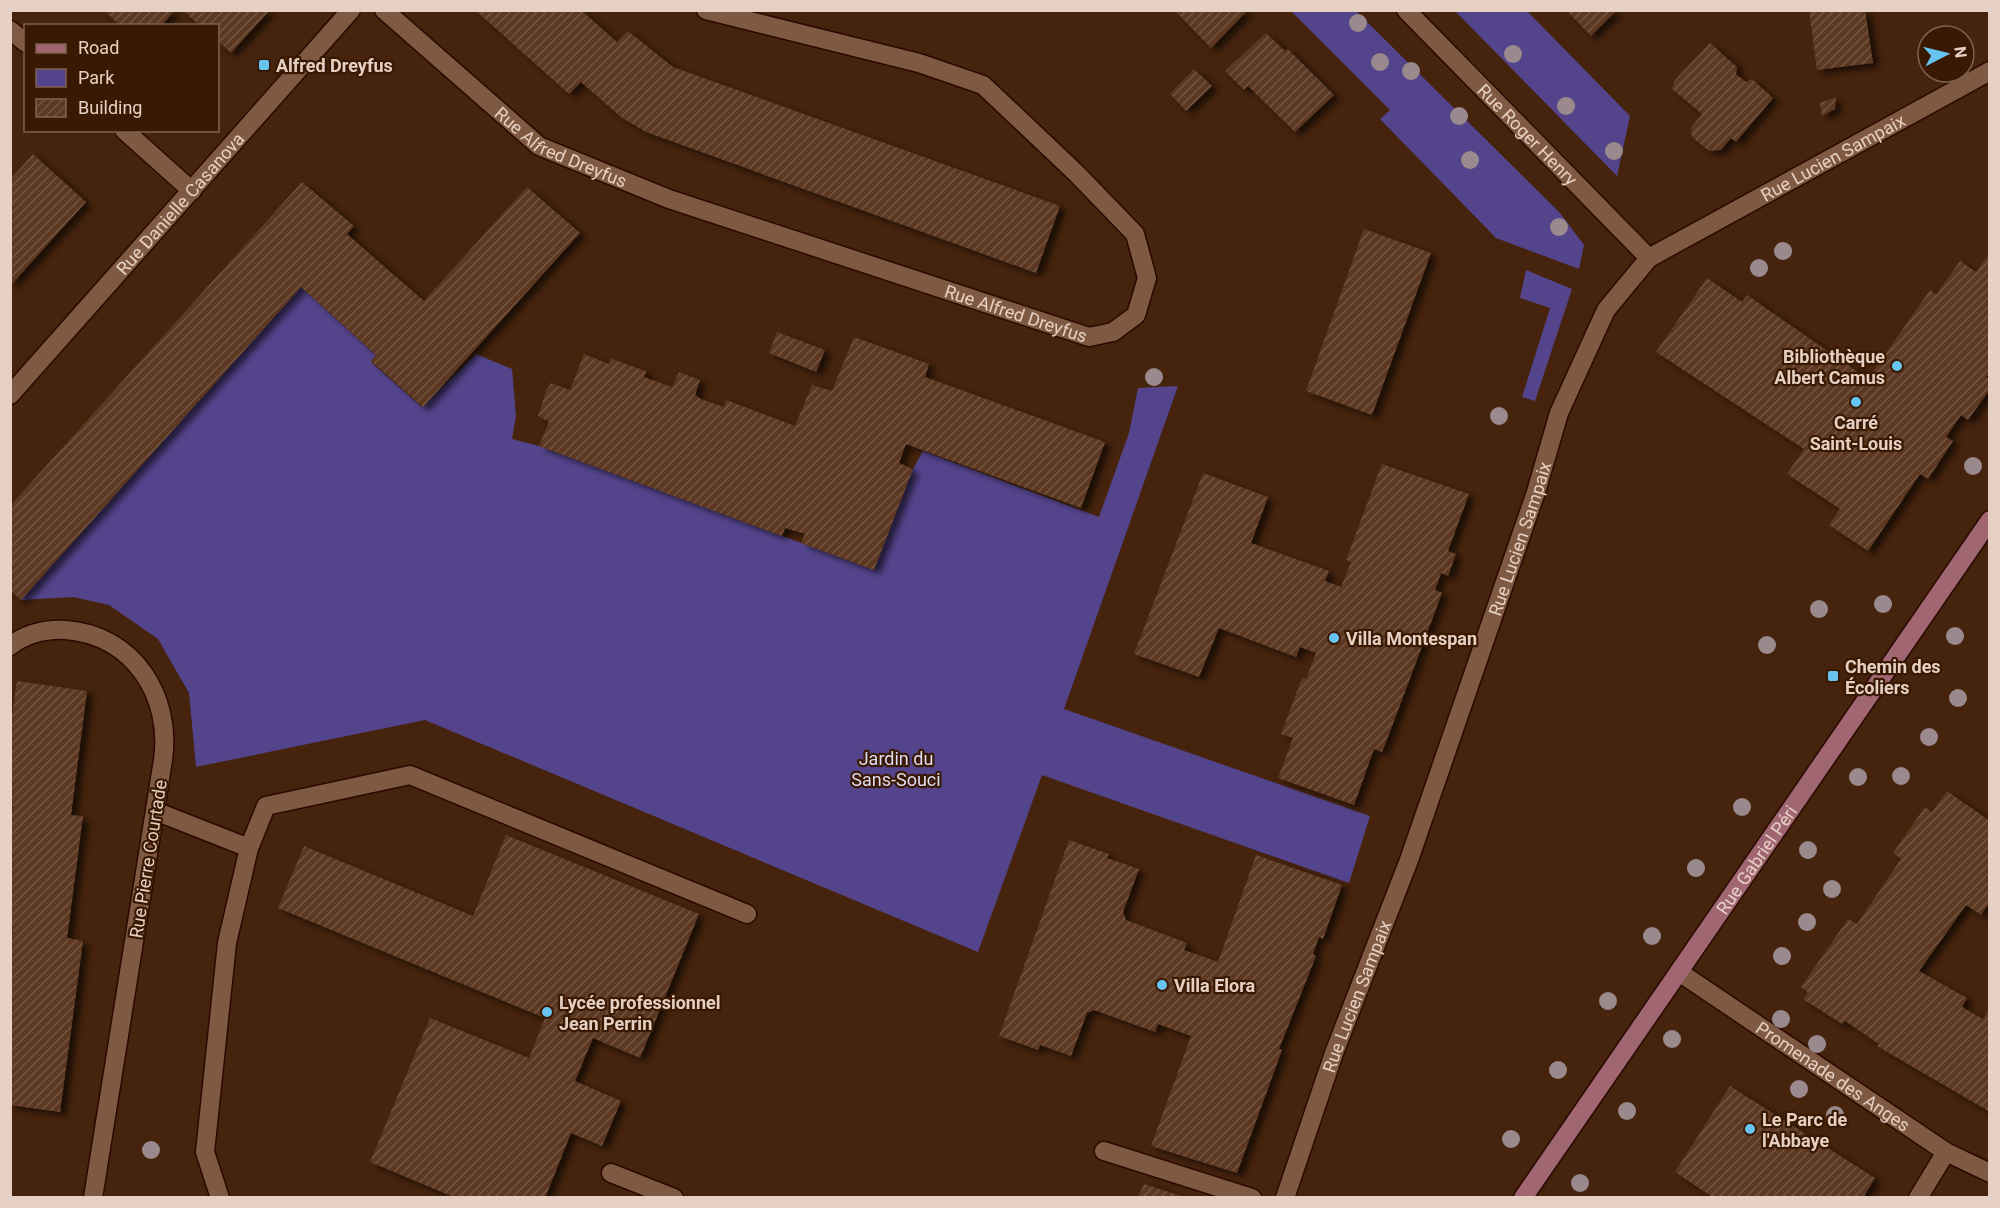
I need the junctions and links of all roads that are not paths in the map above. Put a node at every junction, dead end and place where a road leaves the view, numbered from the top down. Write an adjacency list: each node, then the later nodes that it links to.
1 (351, 10): 9 (street, Rue Danielle Casanova)
2 (384, 10): 3 (street, Rue Alfred Dreyfus)
3 (706, 10)
4 (1406, 10): 10 (street, Rue Roger Henry)
5 (10, 30): 6 (street)
6 (24, 41)
7 (1989, 71): 10 (street, Rue Lucien Sampaix)
8 (126, 132): 9 (street)
9 (192, 190): 11 (street, Rue Danielle Casanova)
10 (1649, 258): 26 (street, Rue Lucien Sampaix)
11 (10, 395)
12 (1989, 520): 17 (main road, Rue Gabriel Péri)
13 (10, 646): 14 (street, Rue Pierre Courtade)
14 (155, 811): 15 (street); 22 (street, Rue Pierre Courtade)
15 (249, 848): 16 (street); 23 (street)
16 (747, 914)
17 (1679, 972): 19 (street, Promenade des Anges); 27 (main road, Rue Gabriel Péri)
18 (1104, 1150): 25 (street)
19 (1946, 1152): 21 (street, Promenade des Anges); 28 (street)
20 (611, 1173): 24 (street)
21 (1989, 1173)
22 (93, 1197)
23 (220, 1197)
24 (674, 1197)
25 (1252, 1197)
26 (1285, 1197)
27 (1523, 1197)
28 (1918, 1197)

